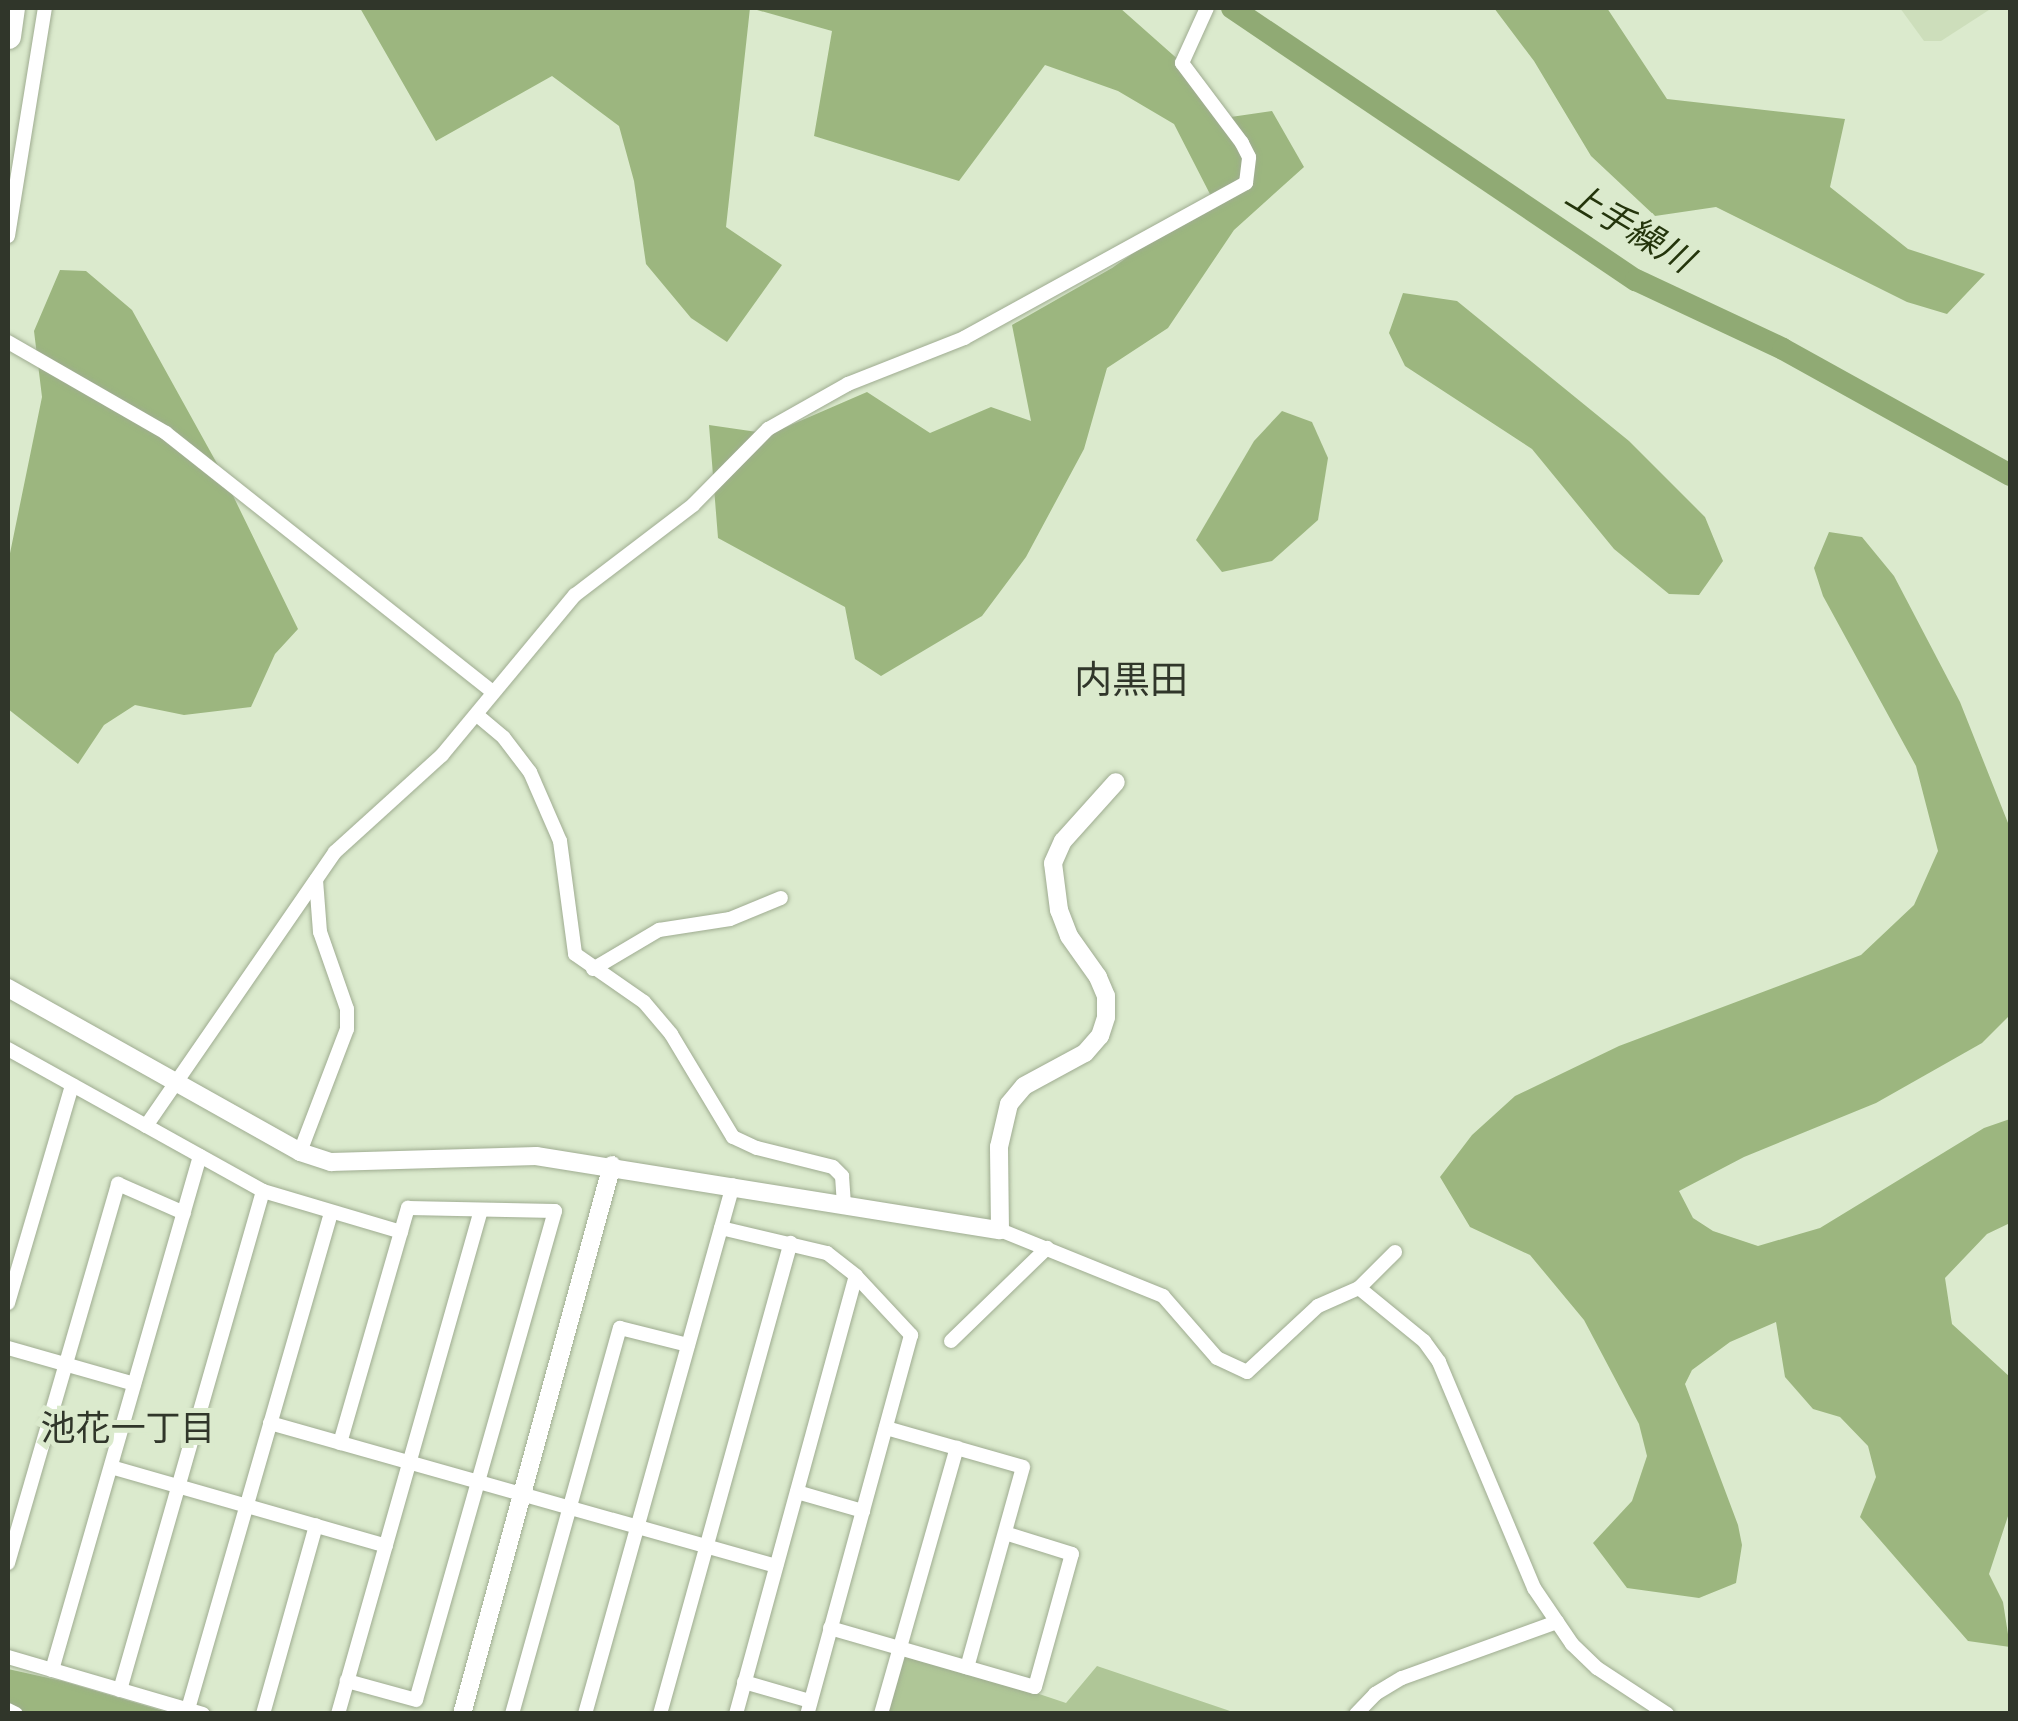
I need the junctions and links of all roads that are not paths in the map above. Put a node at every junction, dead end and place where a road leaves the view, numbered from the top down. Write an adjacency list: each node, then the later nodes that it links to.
1 (12, 8): 4 (highway)
2 (45, 8): 5 (street)
3 (1207, 8): 7 (street)
4 (8, 36)
5 (8, 236)
6 (8, 342): 7 (street)
7 (493, 692): 8 (street)
8 (477, 715): 10 (street); 12 (street)
9 (1116, 782): 28 (street)
10 (316, 880): 15 (street); 18 (street)
11 (780, 898): 12 (street)
12 (593, 969): 23 (street)
13 (8, 988): 15 (street)
14 (8, 1050): 16 (street)
15 (173, 1082): 17 (street); 18 (street)
16 (72, 1085): 17 (street); 35 (street)
17 (146, 1126): 19 (street)
18 (300, 1152): 20 (street)
19 (200, 1156): 22 (street); 25 (street)
20 (612, 1165): 21 (street); 50 (street)
21 (733, 1185): 23 (street); 27 (street)
22 (263, 1190): 26 (street); 48 (street)
23 (844, 1204): 28 (street)
24 (481, 1210): 29 (street); 45 (street); 47 (street)
25 (184, 1213): 39 (street); 40 (street)
26 (331, 1213): 29 (street); 41 (street)
27 (721, 1228): 30 (street); 37 (street)
28 (1000, 1230): 31 (street)
29 (401, 1232): 43 (street)
30 (791, 1243): 33 (street); 58 (street)
31 (1048, 1248): 34 (street); 36 (street)
32 (1395, 1252): 34 (street)
33 (856, 1276): 42 (street); 49 (street)
34 (1359, 1288): 61 (street)
35 (8, 1303)
36 (952, 1340)
37 (688, 1345): 52 (street); 55 (street)
38 (8, 1348): 39 (street)
39 (63, 1364): 40 (street); 59 (street)
40 (134, 1384): 46 (street)
41 (270, 1423): 43 (street); 51 (street)
42 (886, 1428): 44 (street); 53 (street)
43 (340, 1443): 45 (street)
44 (957, 1448): 56 (street); 63 (street)
45 (410, 1462): 47 (street); 57 (street)
46 (110, 1466): 48 (street); 66 (street)
47 (479, 1482): 50 (street); 67 (street)
48 (178, 1486): 51 (street); 69 (street)
49 (797, 1492): 53 (street); 60 (street)
50 (522, 1494): 52 (street); 77 (street)
51 (246, 1506): 54 (street); 71 (street)
52 (568, 1507): 55 (street); 78 (street)
53 (863, 1511): 62 (street)
54 (316, 1526): 57 (street); 75 (street)
55 (638, 1526): 58 (street); 79 (street)
56 (1005, 1533): 65 (street); 65 (street)
57 (386, 1546): 67 (street)
58 (706, 1546): 60 (street); 80 (street)
59 (8, 1563)
60 (776, 1566): 68 (street)
61 (1557, 1622): 83 (street); 84 (street)
62 (830, 1628): 63 (street); 70 (street)
63 (899, 1648): 65 (street); 82 (street)
64 (8, 1657): 66 (street)
65 (966, 1667)
66 (52, 1670): 69 (street)
67 (347, 1681): 76 (street)
68 (744, 1682): 70 (street); 81 (street)
69 (120, 1690): 71 (street)
70 (808, 1707)
71 (188, 1709): 74 (street)
72 (8, 1710): 73 (street)
73 (16, 1714)
74 (203, 1714)
75 (263, 1714)
76 (338, 1714)
77 (462, 1714)
78 (512, 1714)
79 (585, 1714)
80 (660, 1714)
81 (736, 1714)
82 (881, 1714)
83 (1356, 1714)
84 (1667, 1714)

